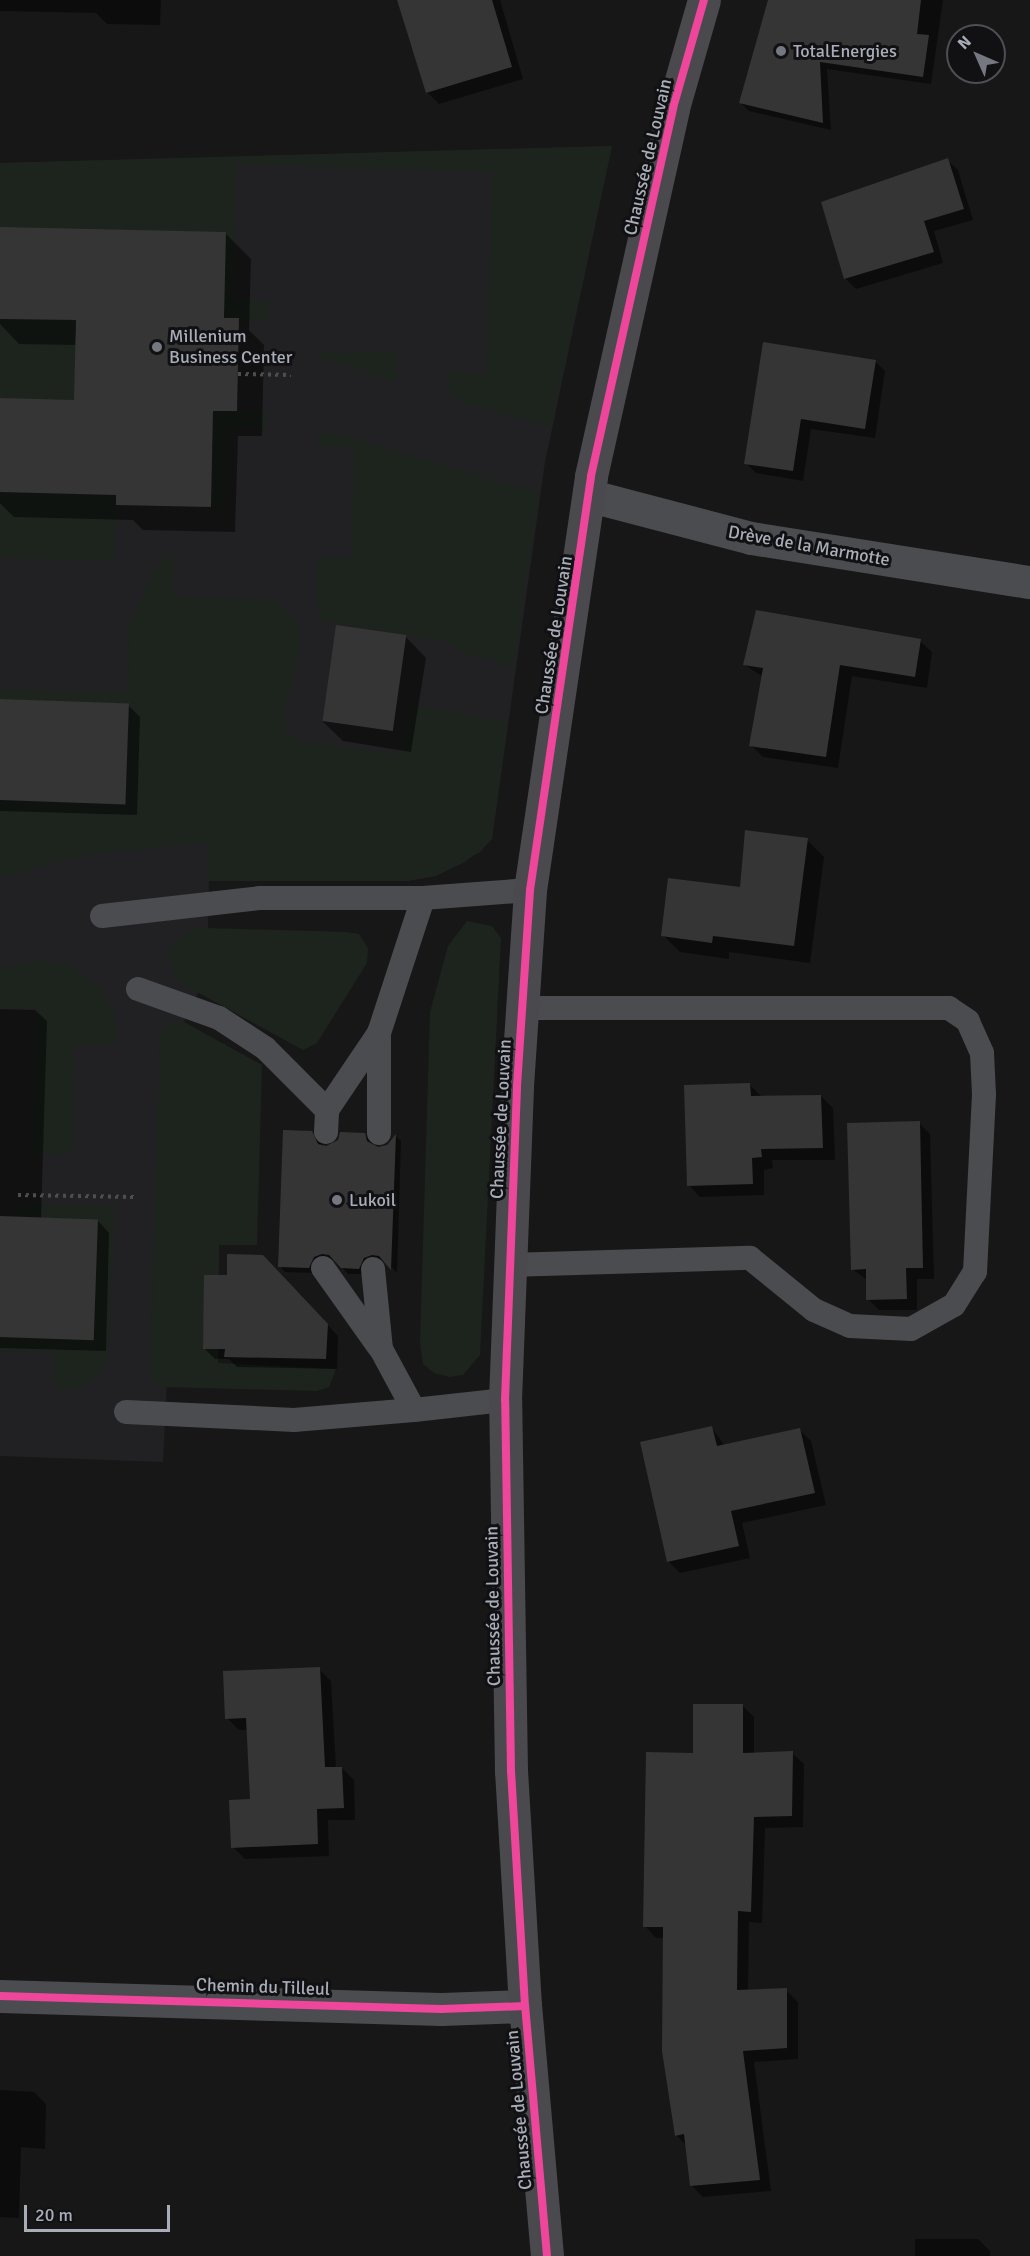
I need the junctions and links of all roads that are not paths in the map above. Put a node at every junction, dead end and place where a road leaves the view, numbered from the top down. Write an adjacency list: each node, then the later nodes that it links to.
1 (704, 0): 2 (main road, Chaussée de Louvain)
2 (591, 496): 3 (street, Drève de la Marmotte); 4 (main road, Chaussée de Louvain)
3 (1030, 582)
4 (530, 890): 5 (lane); 8 (main road, Chaussée de Louvain)
5 (423, 898): 6 (lane); 9 (lane)
6 (102, 916)
7 (138, 989): 9 (lane)
8 (522, 1008): 11 (main road, Chaussée de Louvain); 11 (lane)
9 (380, 1033): 10 (lane)
10 (379, 1133)
11 (510, 1265): 15 (main road, Chaussée de Louvain)
12 (323, 1268): 14 (lane)
13 (373, 1269): 14 (lane)
14 (381, 1349): 16 (lane)
15 (505, 1400): 16 (lane); 19 (main road, Chaussée de Louvain)
16 (414, 1410): 17 (lane)
17 (126, 1412)
18 (0, 1996): 19 (street, Chemin du Tilleul)
19 (525, 2006): 20 (main road, Chaussée de Louvain)
20 (547, 2256)

